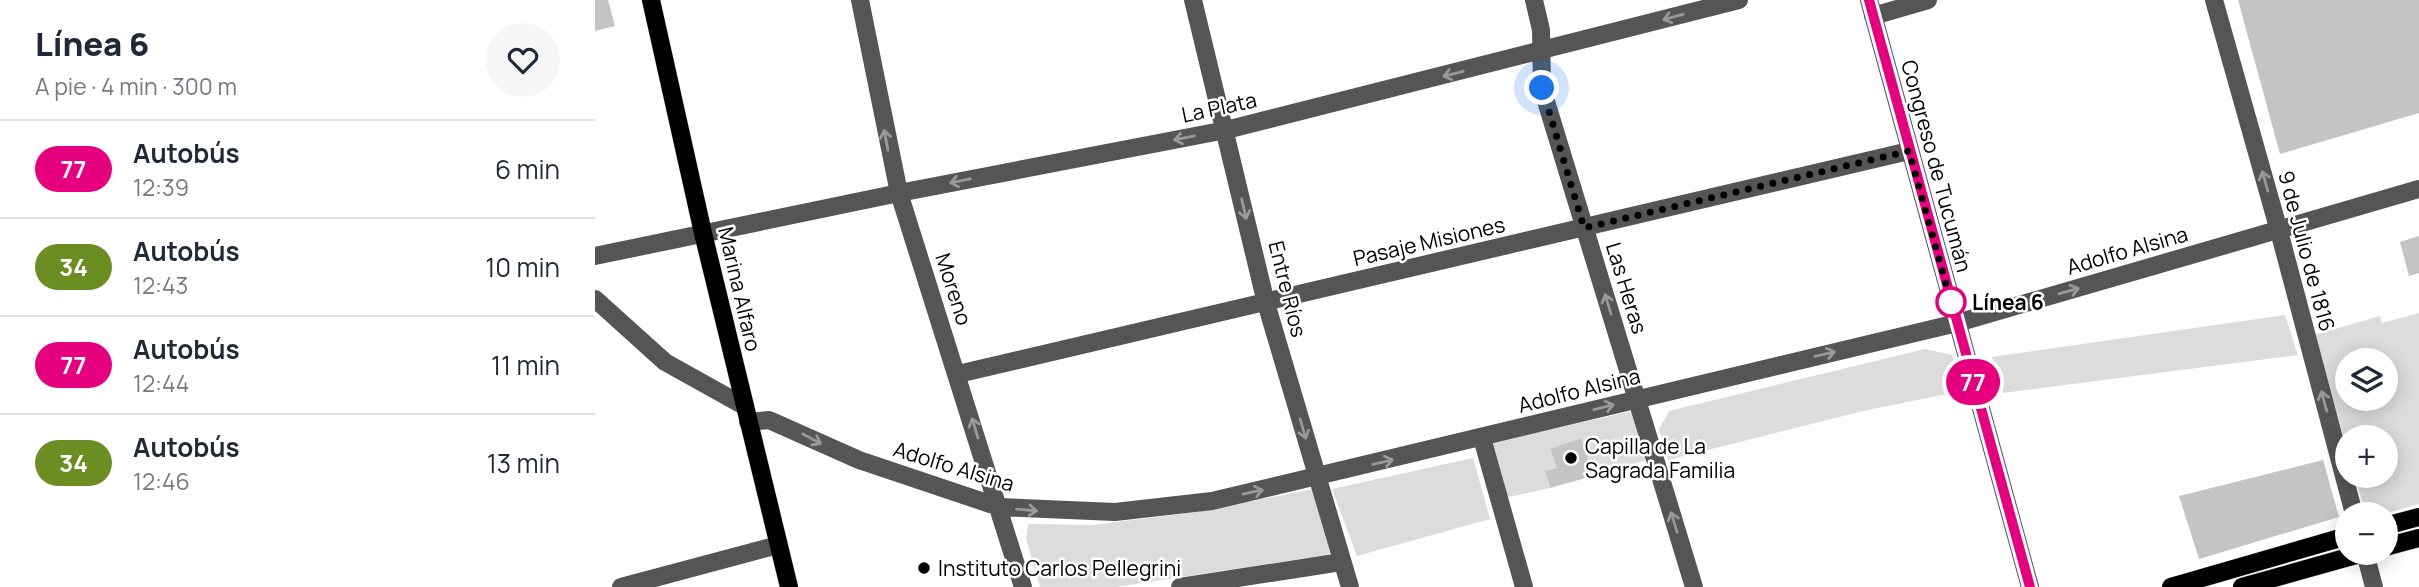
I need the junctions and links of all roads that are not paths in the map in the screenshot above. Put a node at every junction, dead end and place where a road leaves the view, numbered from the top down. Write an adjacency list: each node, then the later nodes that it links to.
1 (651, 0): 16 (main road, Marina Alfaro)
2 (860, 0): 13 (street, Moreno, one-way to 2)
3 (1193, 0): 10 (street, Entre Ríos)
4 (1534, 0): 9 (street, Las Heras)
5 (1739, 0): 9 (street, La Plata, one-way to 9)
6 (1928, 0): 8 (street)
7 (2214, 0): 15 (street, 9 de Julio de 1816, one-way to 7)
8 (1871, 8): 11 (street, Congreso de Tucumán)
9 (1541, 52): 10 (street, La Plata, one-way to 10); 14 (street, Las Heras)
10 (1226, 130): 13 (street, La Plata, one-way to 13); 19 (street, Entre Ríos, one-way to 19)
11 (1909, 151): 14 (street, Pasaje Misiones); 20 (street, Congreso de Tucumán)
12 (2419, 189): 15 (street, Adolfo Alsina)
13 (899, 193): 16 (street, La Plata); 21 (street, Moreno)
14 (1584, 228): 19 (street, Pasaje Misiones); 22 (street, Las Heras, one-way to 14)
15 (2279, 231): 20 (street, Adolfo Alsina, one-way to 15); 26 (street, 9 de Julio de 1816, one-way to 15)
16 (703, 233): 17 (street, La Plata); 23 (main road, Marina Alfaro)
17 (595, 256)
18 (595, 299): 23 (street)
19 (1266, 303): 21 (street, Pasaje Misiones); 25 (street, Entre Ríos, one-way to 25)
20 (1957, 323): 22 (street, Adolfo Alsina, one-way to 20); 44 (street, Congreso de Tucumán)
21 (958, 374): 27 (street, Moreno, one-way to 21)
22 (1637, 399): 24 (street, Adolfo Alsina, one-way to 22); 43 (street, Las Heras, one-way to 22)
23 (746, 414): 27 (street, Adolfo Alsina, one-way to 27); 33 (main road, Marina Alfaro)
24 (1482, 438): 25 (street, Adolfo Alsina, one-way to 24); 42 (street)
25 (1317, 478): 27 (street, Adolfo Alsina, one-way to 25); 35 (street, Entre Ríos)
26 (2351, 502)
27 (999, 507): 39 (street, Moreno)
28 (2419, 517): 29 (main road)
29 (2398, 523)
30 (2419, 538): 32 (main road)
31 (2335, 539): 45 (main road)
32 (2398, 544)
33 (778, 545): 37 (street); 38 (main road, Marina Alfaro)
34 (2335, 561): 46 (main road)
35 (1341, 562): 40 (street); 41 (street, Entre Ríos)
36 (2368, 565): 47 (street)
37 (621, 587)
38 (789, 587)
39 (1023, 587)
40 (1181, 587)
41 (1350, 587)
42 (1524, 587)
43 (1694, 587)
44 (2030, 587)
45 (2171, 587)
46 (2242, 587)
47 (2374, 587)

